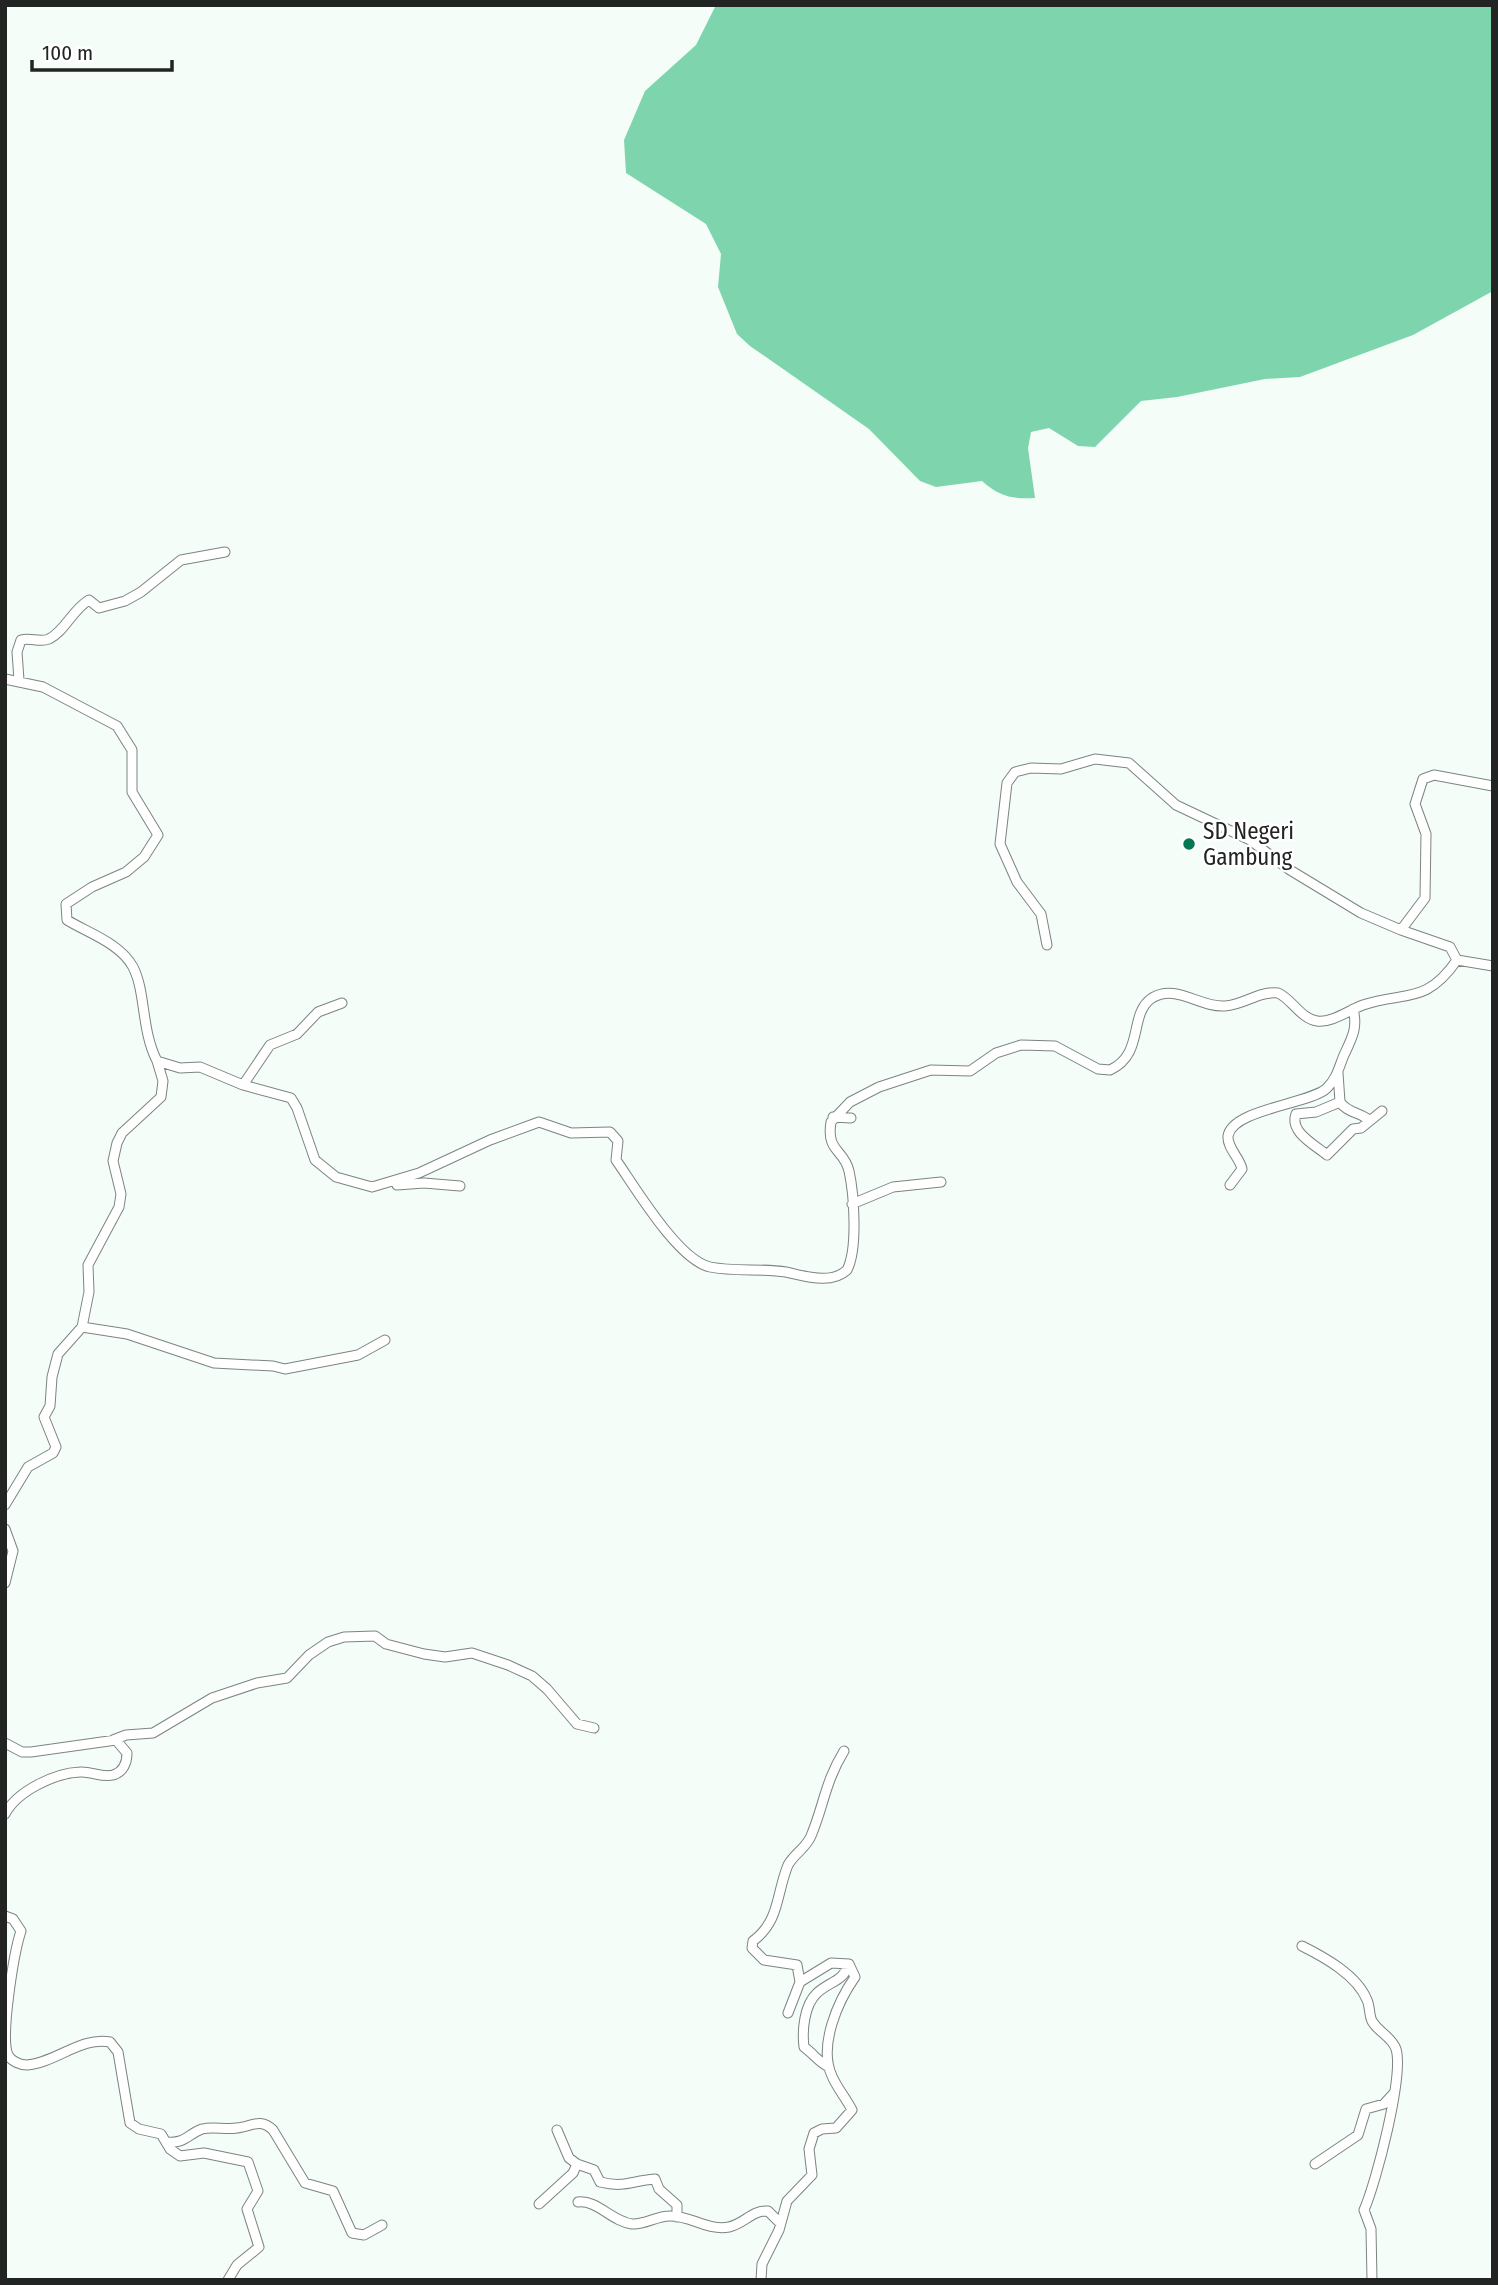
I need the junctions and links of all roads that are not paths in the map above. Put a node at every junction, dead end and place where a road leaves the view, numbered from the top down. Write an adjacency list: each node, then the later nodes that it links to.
1 (225, 552): 3 (street)
2 (5, 679): 3 (street)
3 (19, 680): 11 (street)
4 (1493, 786): 5 (street)
5 (1402, 928): 6 (street); 7 (street)
6 (1048, 945)
7 (1457, 960): 8 (street); 10 (street)
8 (1493, 966)
9 (342, 1003): 13 (street)
10 (1353, 1009): 12 (street); 16 (street)
11 (157, 1061): 13 (street); 24 (street)
12 (1338, 1073): 14 (street); 20 (street)
13 (243, 1085): 22 (street)
14 (1339, 1102): 18 (street); 18 (street)
15 (1382, 1111): 18 (street)
16 (833, 1117): 17 (street); 23 (street)
17 (851, 1118)
18 (1369, 1120)
19 (941, 1182): 23 (street)
20 (1230, 1185)
21 (460, 1186): 22 (street)
22 (372, 1187): 23 (street)
23 (852, 1205)
24 (82, 1326): 25 (street); 26 (street)
25 (386, 1340)
26 (5, 1505)
27 (5, 1529): 28 (street)
28 (5, 1583)
29 (594, 1728): 30 (street)
30 (113, 1740): 31 (street); 33 (street)
31 (5, 1743)
32 (844, 1751): 37 (street)
33 (5, 1814)
34 (5, 1916): 42 (street)
35 (1302, 1946): 40 (street)
36 (849, 1964): 37 (street); 39 (street); 39 (street)
37 (800, 1982): 38 (street)
38 (788, 2013)
39 (829, 2067): 48 (street)
40 (1399, 2082): 44 (street); 52 (street)
41 (557, 2130): 43 (street)
42 (167, 2142): 49 (street); 50 (street)
43 (577, 2164): 46 (street); 47 (street)
44 (1315, 2164)
45 (578, 2202): 47 (street)
46 (539, 2204)
47 (677, 2217): 48 (street)
48 (780, 2223): 51 (street)
49 (382, 2225)
50 (228, 2280)
51 (761, 2280)
52 (1372, 2280)

